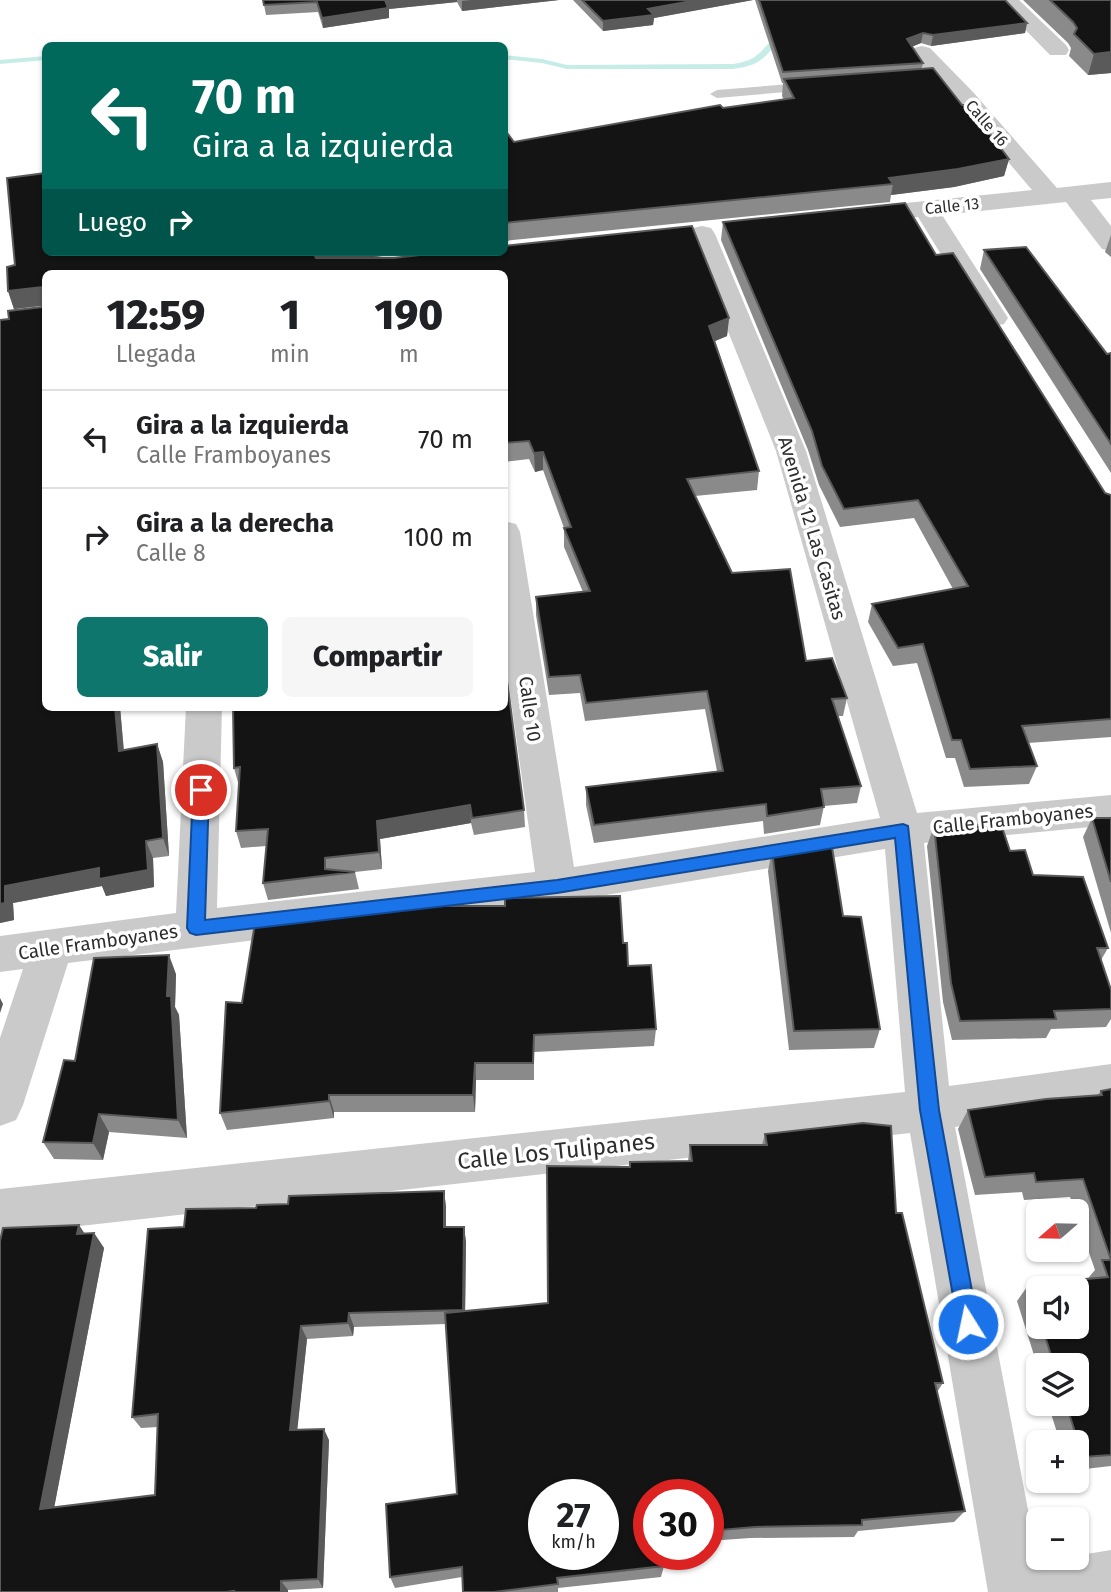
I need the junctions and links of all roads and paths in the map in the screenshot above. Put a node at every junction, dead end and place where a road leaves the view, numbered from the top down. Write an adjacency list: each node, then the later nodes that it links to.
1 (1007, 0): 2 (street)
2 (1058, 50)
3 (922, 52): 4 (street, Calle 16)
4 (946, 78): 5 (lane); 9 (street, Calle 16)
5 (919, 80)
6 (837, 85): 7 (lane)
7 (717, 94)
8 (1111, 190): 9 (street, Calle 13)
9 (1062, 195): 10 (street, Calle 13); 13 (street, Calle 16)
10 (925, 208): 11 (street, Calle 13); 14 (street)
11 (833, 219)
12 (702, 233): 18 (street, Avenida 12 Las Casitas)
13 (1111, 243)
14 (1007, 338)
15 (508, 559): 19 (street, Calle 10)
16 (204, 711): 20 (street)
17 (1111, 810): 18 (street, Calle Framboyanes)
18 (903, 830): 19 (street, Calle Framboyanes); 25 (street, Avenida 12 Las Casitas)
19 (557, 886): 20 (street, Calle Framboyanes)
20 (196, 928): 21 (street, Calle Framboyanes)
21 (51, 949): 22 (street, Calle Framboyanes); 24 (street)
22 (0, 954)
23 (1111, 1084): 25 (street, Calle Los Tulipanes)
24 (0, 1105)
25 (929, 1110): 26 (street, Calle Los Tulipanes); 28 (street, Avenida 12 Las Casitas)
26 (0, 1212)
27 (1111, 1578): 29 (street)
28 (1016, 1592)
29 (1029, 1592)

